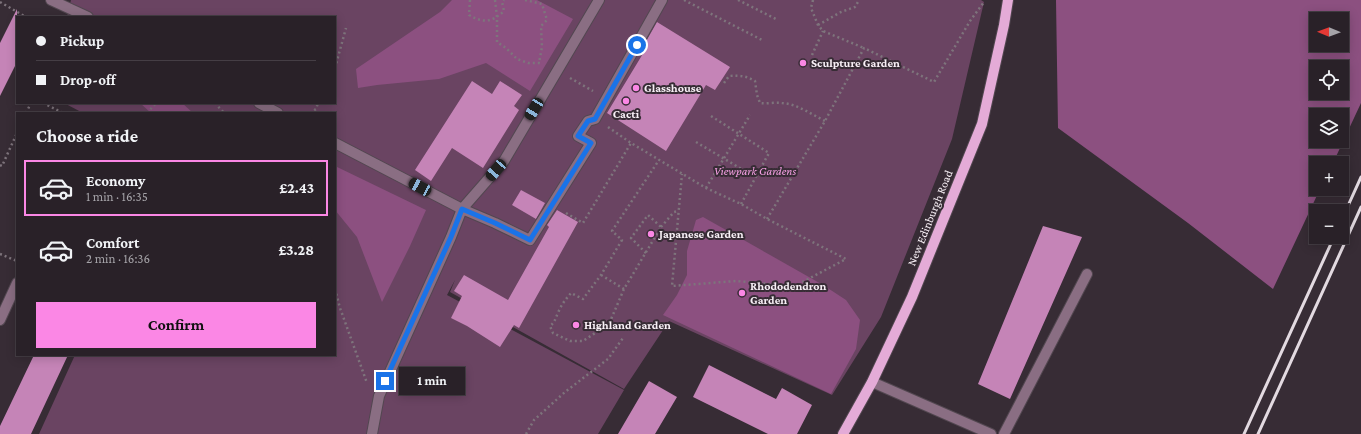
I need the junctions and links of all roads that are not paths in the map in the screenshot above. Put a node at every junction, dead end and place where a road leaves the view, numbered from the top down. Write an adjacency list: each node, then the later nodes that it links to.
1 (52, 0): 5 (street)
2 (599, 0): 9 (street)
3 (1008, 0): 13 (main road, New Edinburgh Road)
4 (658, 2): 9 (street)
5 (86, 16)
6 (261, 104): 7 (street)
7 (276, 112)
8 (336, 144): 9 (street)
9 (462, 209): 14 (street)
10 (1087, 274): 17 (street)
11 (16, 285): 12 (street)
12 (0, 320)
13 (872, 382): 15 (main road, New Edinburgh Road); 16 (street)
14 (372, 434)
15 (843, 434)
16 (990, 434)
17 (1004, 434)

